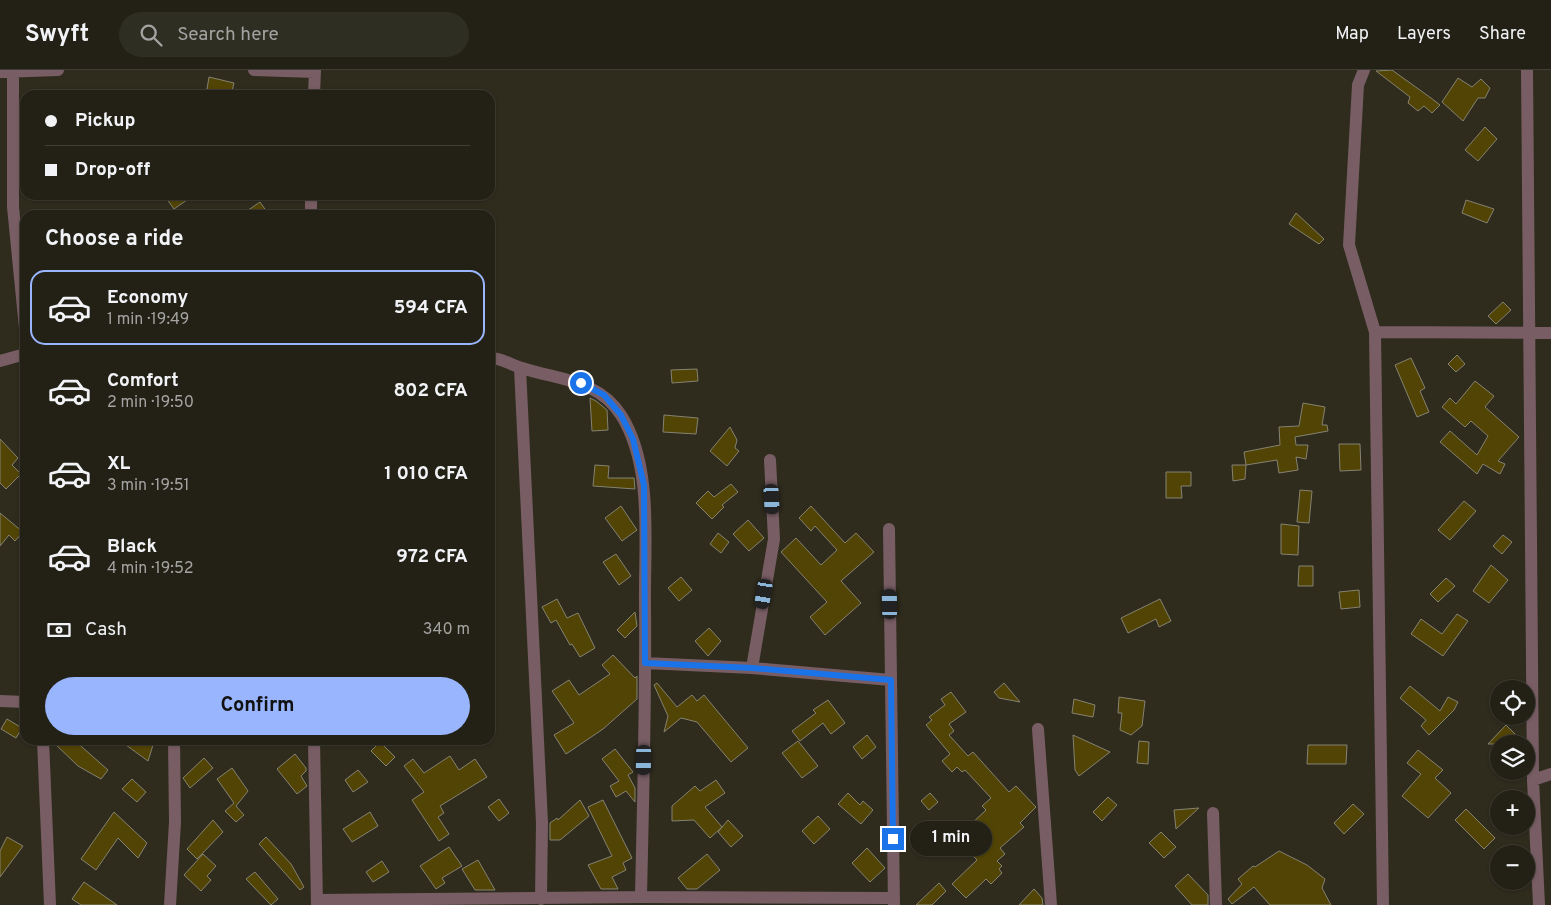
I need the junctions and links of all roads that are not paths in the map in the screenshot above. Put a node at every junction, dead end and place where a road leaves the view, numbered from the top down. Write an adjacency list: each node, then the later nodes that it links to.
1 (58, 70): 5 (street)
2 (254, 70): 6 (street)
3 (1364, 70): 9 (street)
4 (1527, 70): 11 (street)
5 (9, 71): 8 (street)
6 (315, 71): 7 (street)
7 (314, 90)
8 (20, 278)
9 (1375, 332): 11 (street); 40 (street)
10 (1551, 333): 11 (street)
11 (1531, 334): 24 (street)
12 (20, 355): 14 (street)
13 (495, 358): 15 (street)
14 (0, 361)
15 (520, 368): 18 (street); 33 (street)
16 (770, 460): 19 (street)
17 (889, 528): 20 (street)
18 (645, 663): 19 (street); 32 (street)
19 (752, 668): 20 (street)
20 (891, 680): 35 (street)
21 (0, 701): 22 (street)
22 (20, 702)
23 (1038, 729): 38 (street)
24 (1533, 735)
25 (42, 745): 36 (street)
26 (174, 745): 37 (street)
27 (314, 745): 34 (street)
28 (1551, 774): 29 (street)
29 (1535, 779)
30 (1533, 780): 41 (street)
31 (1213, 813): 39 (street)
32 (641, 897): 33 (street); 35 (street)
33 (541, 899): 34 (street)
34 (317, 902)
35 (894, 902)
36 (50, 905)
37 (170, 905)
38 (1052, 905)
39 (1216, 905)
40 (1383, 905)
41 (1539, 905)

